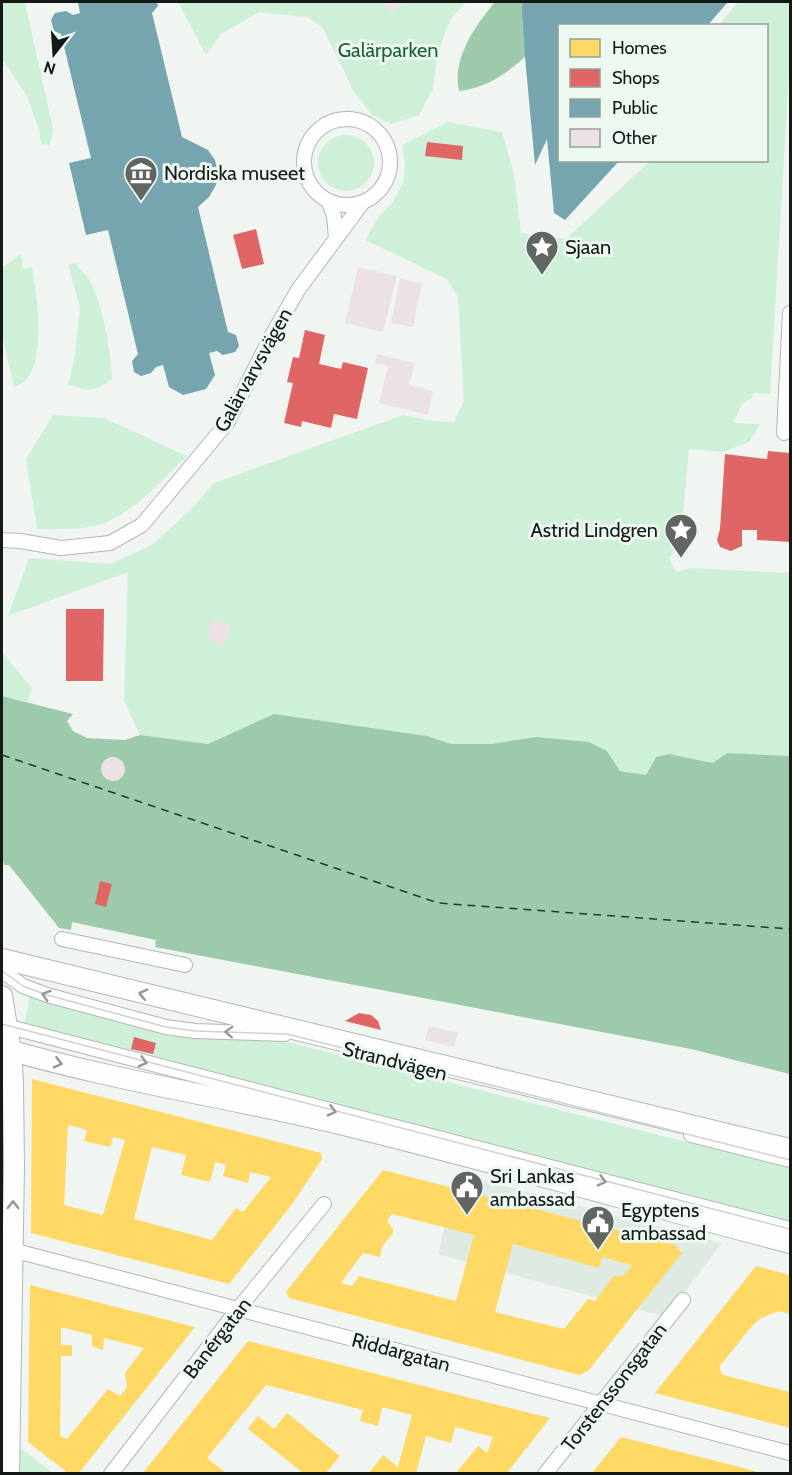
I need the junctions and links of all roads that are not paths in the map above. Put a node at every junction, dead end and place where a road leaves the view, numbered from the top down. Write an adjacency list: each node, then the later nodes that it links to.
1 (329, 202): 2 (street); 2 (street, Galärvarvsvägen); 3 (street)
2 (363, 202): 3 (street, Galärvarvsvägen)
3 (336, 237): 6 (street, Galärvarvsvägen)
4 (790, 313): 5 (street)
5 (784, 433)
6 (2, 540)
7 (62, 939): 9 (street)
8 (2, 959): 14 (street, Strandvägen, one-way to 8)
9 (186, 964)
10 (2, 971): 15 (street, Strandvägen, one-way to 10)
11 (2, 1000): 12 (street)
12 (4, 1026): 13 (street); 17 (street, one-way to 17)
13 (6, 1049): 18 (street, one-way to 18); 19 (street, one-way to 13)
14 (790, 1149)
15 (790, 1160)
16 (324, 1204): 21 (street, Banérgatan)
17 (790, 1229)
18 (790, 1243)
19 (12, 1250): 21 (street, Riddargatan); 24 (street)
20 (683, 1300): 22 (street, Torstenssonsgatan)
21 (238, 1310): 22 (street, Riddargatan); 25 (street, Banérgatan)
22 (600, 1404): 23 (street, Riddargatan); 26 (street, Torstenssonsgatan)
23 (790, 1453)
24 (9, 1473)
25 (111, 1473)
26 (546, 1473)

